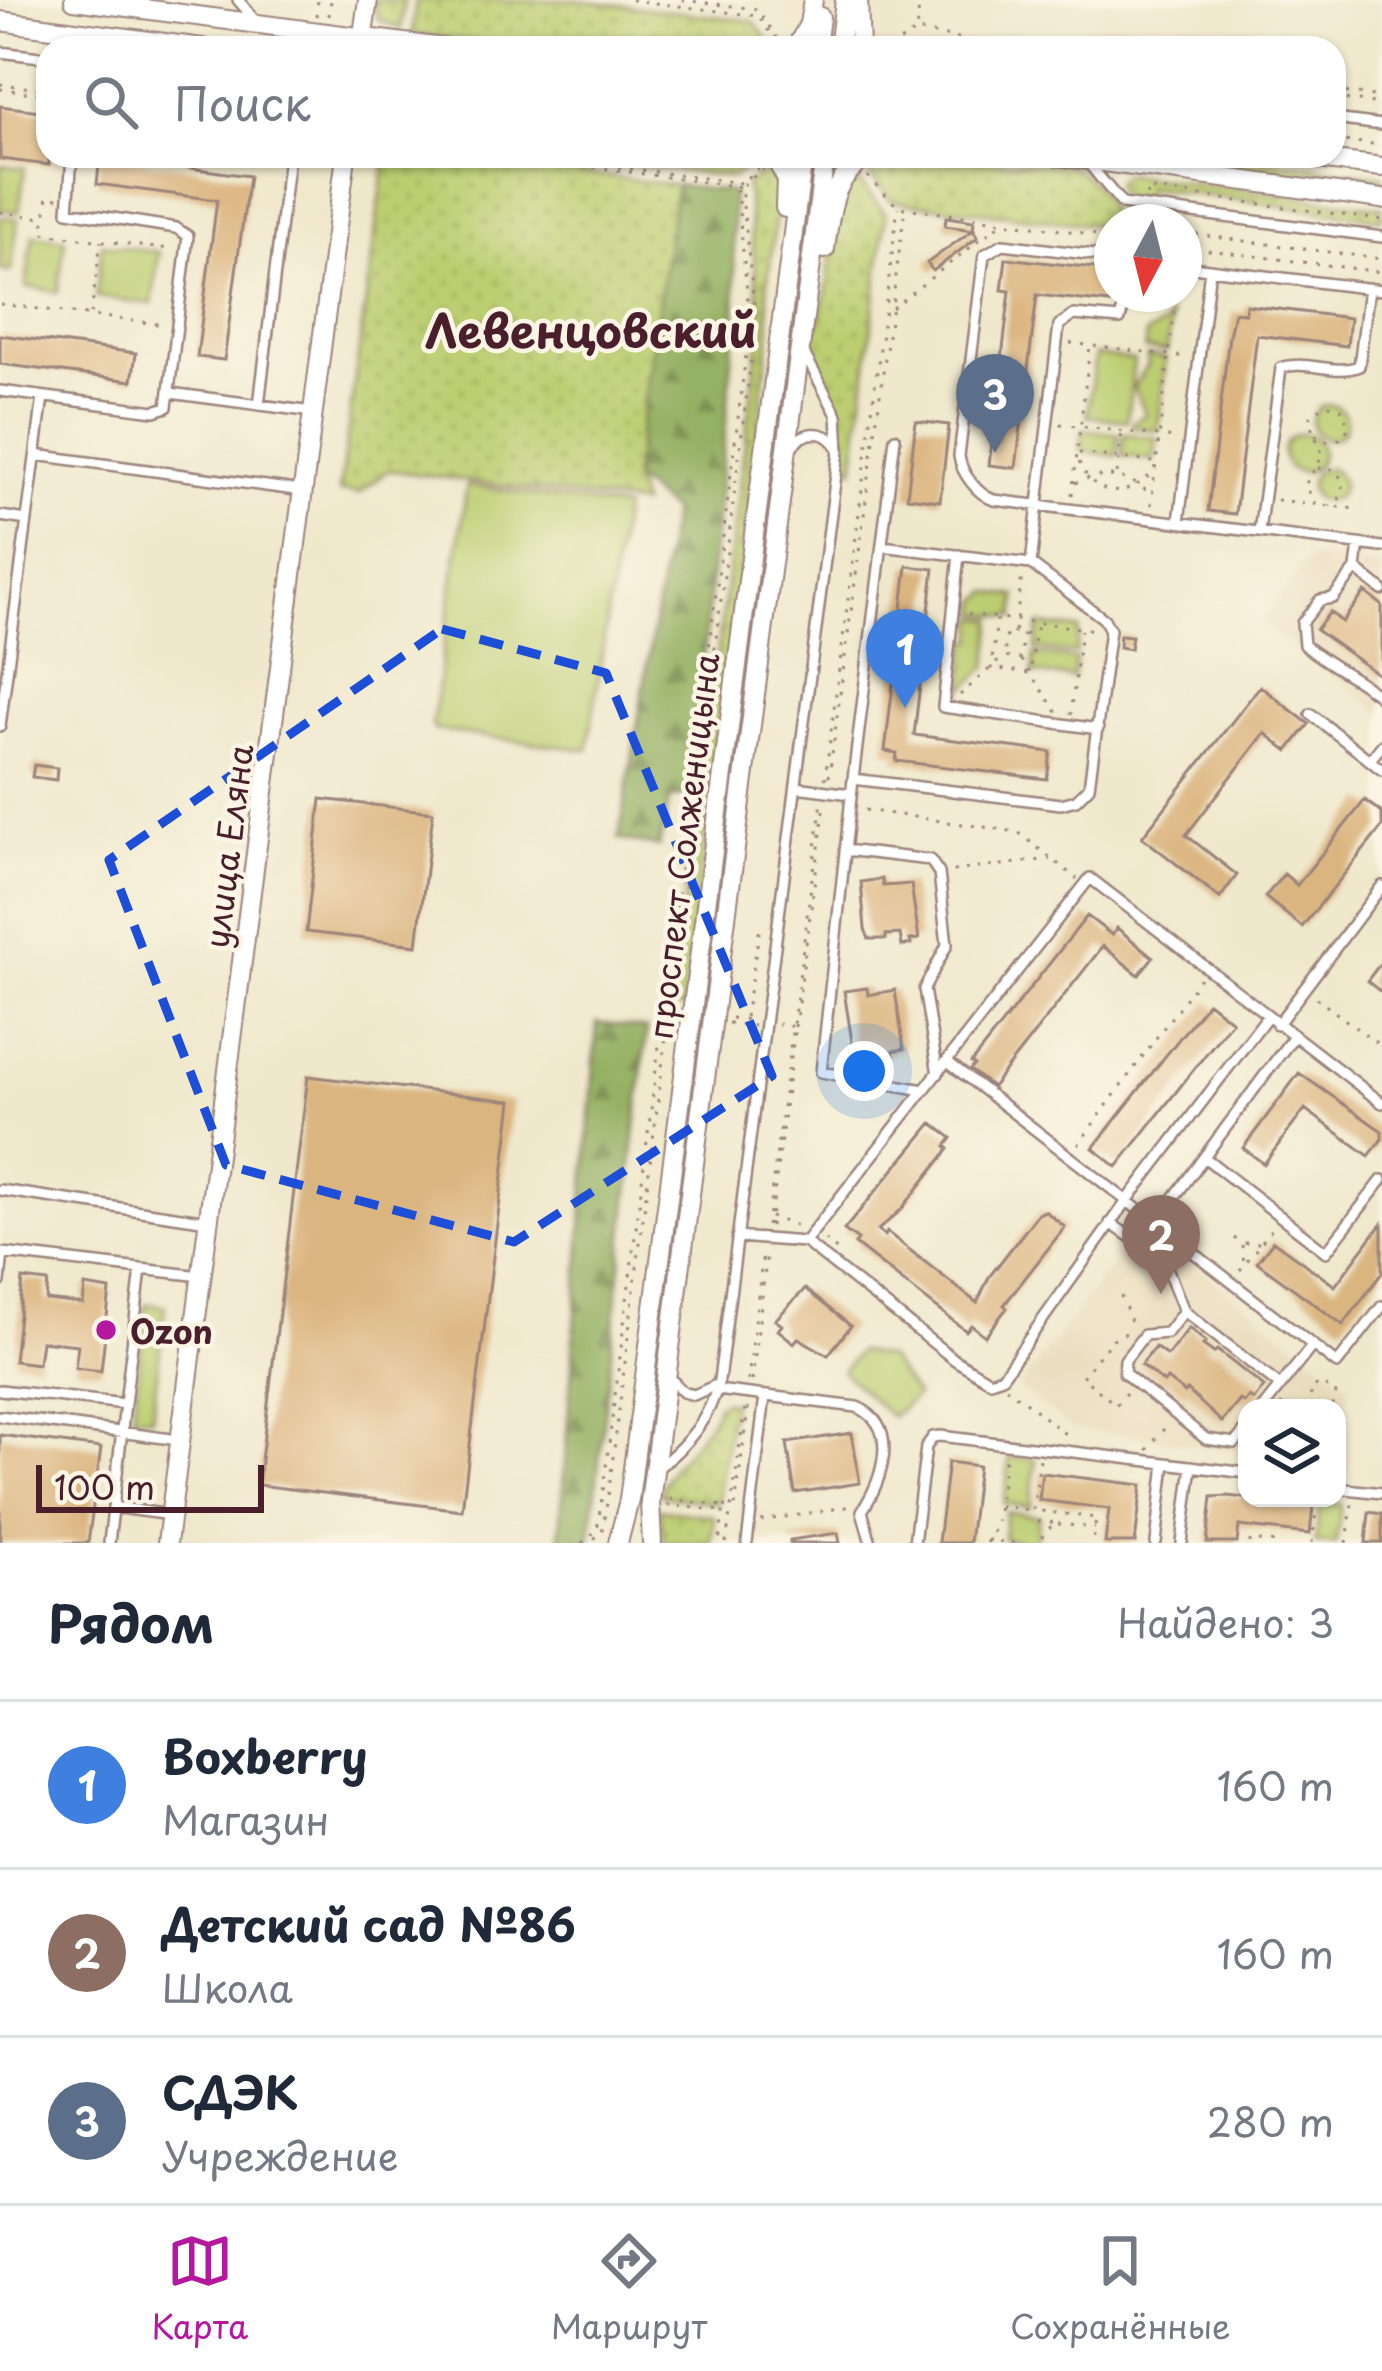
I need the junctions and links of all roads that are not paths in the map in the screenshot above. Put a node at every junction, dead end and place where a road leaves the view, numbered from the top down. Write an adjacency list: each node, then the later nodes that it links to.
1 (74, 0): 8 (street)
2 (238, 0): 8 (lane)
3 (368, 0): 11 (street)
4 (818, 0): 12 (street); 13 (street)
5 (844, 0): 14 (street)
6 (858, 0): 15 (street)
7 (0, 21): 9 (street)
8 (258, 24): 10 (street)
9 (112, 36)
10 (324, 36)
11 (363, 36)
12 (802, 36)
13 (816, 36)
14 (840, 36)
15 (860, 36)
16 (0, 52): 17 (lane)
17 (36, 56)
18 (1346, 120): 19 (lane)
19 (1382, 125)
20 (1346, 162): 21 (street)
21 (1382, 167)
22 (70, 168): 45 (lane)
23 (288, 168): 47 (lane)
24 (344, 168): 48 (street, улица Еляна)
25 (778, 168): 40 (street)
26 (802, 168): 40 (street, проспект Солженицына)
27 (823, 168): 42 (street, проспект Солженицына)
28 (853, 168): 42 (street)
29 (1093, 168): 32 (lane)
30 (1147, 168): 31 (street)
31 (1382, 199)
32 (1122, 204)
33 (1202, 213): 34 (lane)
34 (1382, 237)
35 (1094, 255): 54 (lane)
36 (1202, 268): 37 (lane)
37 (1210, 269): 38 (lane); 57 (lane)
38 (1369, 288): 39 (lane); 58 (lane)
39 (1382, 290)
40 (784, 309): 121 (street, проспект Солженицына)
41 (1122, 312): 54 (lane)
42 (805, 314): 43 (street, проспект Солженицына)
43 (800, 347): 50 (lane); 51 (street, проспект Солженицына)
44 (0, 391): 46 (lane)
45 (170, 394): 46 (lane); 47 (lane)
46 (44, 397): 52 (lane)
47 (259, 405): 48 (lane)
48 (313, 412): 53 (street, улица Еляна)
49 (895, 438): 60 (lane)
50 (839, 451): 51 (lane); 74 (lane)
51 (788, 452): 100 (street, проспект Солженицына)
52 (36, 455): 53 (lane); 56 (lane)
53 (303, 491): 88 (street, улица Еляна)
54 (1038, 505): 57 (lane); 63 (lane)
55 (0, 516): 56 (lane)
56 (27, 520): 68 (lane)
57 (1179, 522): 58 (lane)
58 (1259, 532): 59 (lane)
59 (1359, 544): 61 (lane); 64 (lane)
60 (882, 546): 62 (lane); 73 (lane)
61 (1382, 547)
62 (959, 555): 63 (lane); 69 (lane)
63 (1027, 563): 69 (lane)
64 (1356, 569): 65 (lane); 66 (lane)
65 (1382, 590)
66 (1382, 698)
67 (1312, 714): 71 (lane)
68 (0, 726)
69 (1098, 729): 73 (lane)
70 (1382, 745): 71 (lane)
71 (1370, 760): 72 (lane)
72 (1382, 770)
73 (853, 779): 75 (lane)
74 (796, 788): 75 (lane); 91 (lane)
75 (851, 794): 76 (lane)
76 (845, 850): 81 (lane); 82 (lane)
77 (1382, 886): 78 (lane)
78 (1271, 1022): 79 (lane); 80 (lane); 87 (lane)
79 (1293, 1037): 83 (lane); 84 (lane)
80 (949, 1063): 81 (lane); 87 (lane)
81 (938, 1074): 82 (lane)
82 (924, 1090): 92 (lane)
83 (1382, 1103)
84 (1204, 1157): 85 (lane); 89 (lane)
85 (1382, 1180)
86 (0, 1190): 88 (lane)
87 (1127, 1201): 89 (lane); 90 (lane)
88 (208, 1221): 95 (street, улица Еляна)
89 (1156, 1222): 99 (lane)
90 (1111, 1223): 92 (lane); 98 (lane)
91 (737, 1237): 92 (lane); 101 (lane)
92 (805, 1242)
93 (2, 1252): 94 (lane); 96 (lane)
94 (141, 1269): 95 (lane); 106 (lane)
95 (201, 1276): 109 (street, улица Еляна)
96 (0, 1282)
97 (1382, 1306): 99 (lane)
98 (1184, 1311): 102 (lane); 110 (lane)
99 (1312, 1345): 102 (lane)
100 (667, 1372): 101 (lane); 114 (street, проспект Солженицына)
101 (718, 1385): 104 (lane); 114 (lane)
102 (1280, 1386): 105 (lane)
103 (0, 1390): 106 (lane)
104 (765, 1396): 123 (lane); 124 (lane)
105 (1270, 1399)
106 (125, 1405): 108 (lane)
107 (0, 1416): 108 (lane)
108 (122, 1432): 109 (lane); 117 (lane)
109 (180, 1440): 118 (street, улица Еляна)
110 (1238, 1440)
111 (1165, 1463): 112 (lane); 125 (lane); 126 (lane)
112 (1192, 1466): 113 (lane); 127 (lane)
113 (1238, 1470)
114 (654, 1472): 122 (street, проспект Солженицына)
115 (1346, 1489): 116 (lane)
116 (1382, 1493)
117 (113, 1507): 118 (lane); 119 (lane)
118 (170, 1515): 120 (street, улица Еляна)
119 (109, 1543)
120 (167, 1543)
121 (618, 1543)
122 (652, 1543)
123 (747, 1543)
124 (871, 1543)
125 (914, 1543)
126 (1156, 1543)
127 (1182, 1543)

